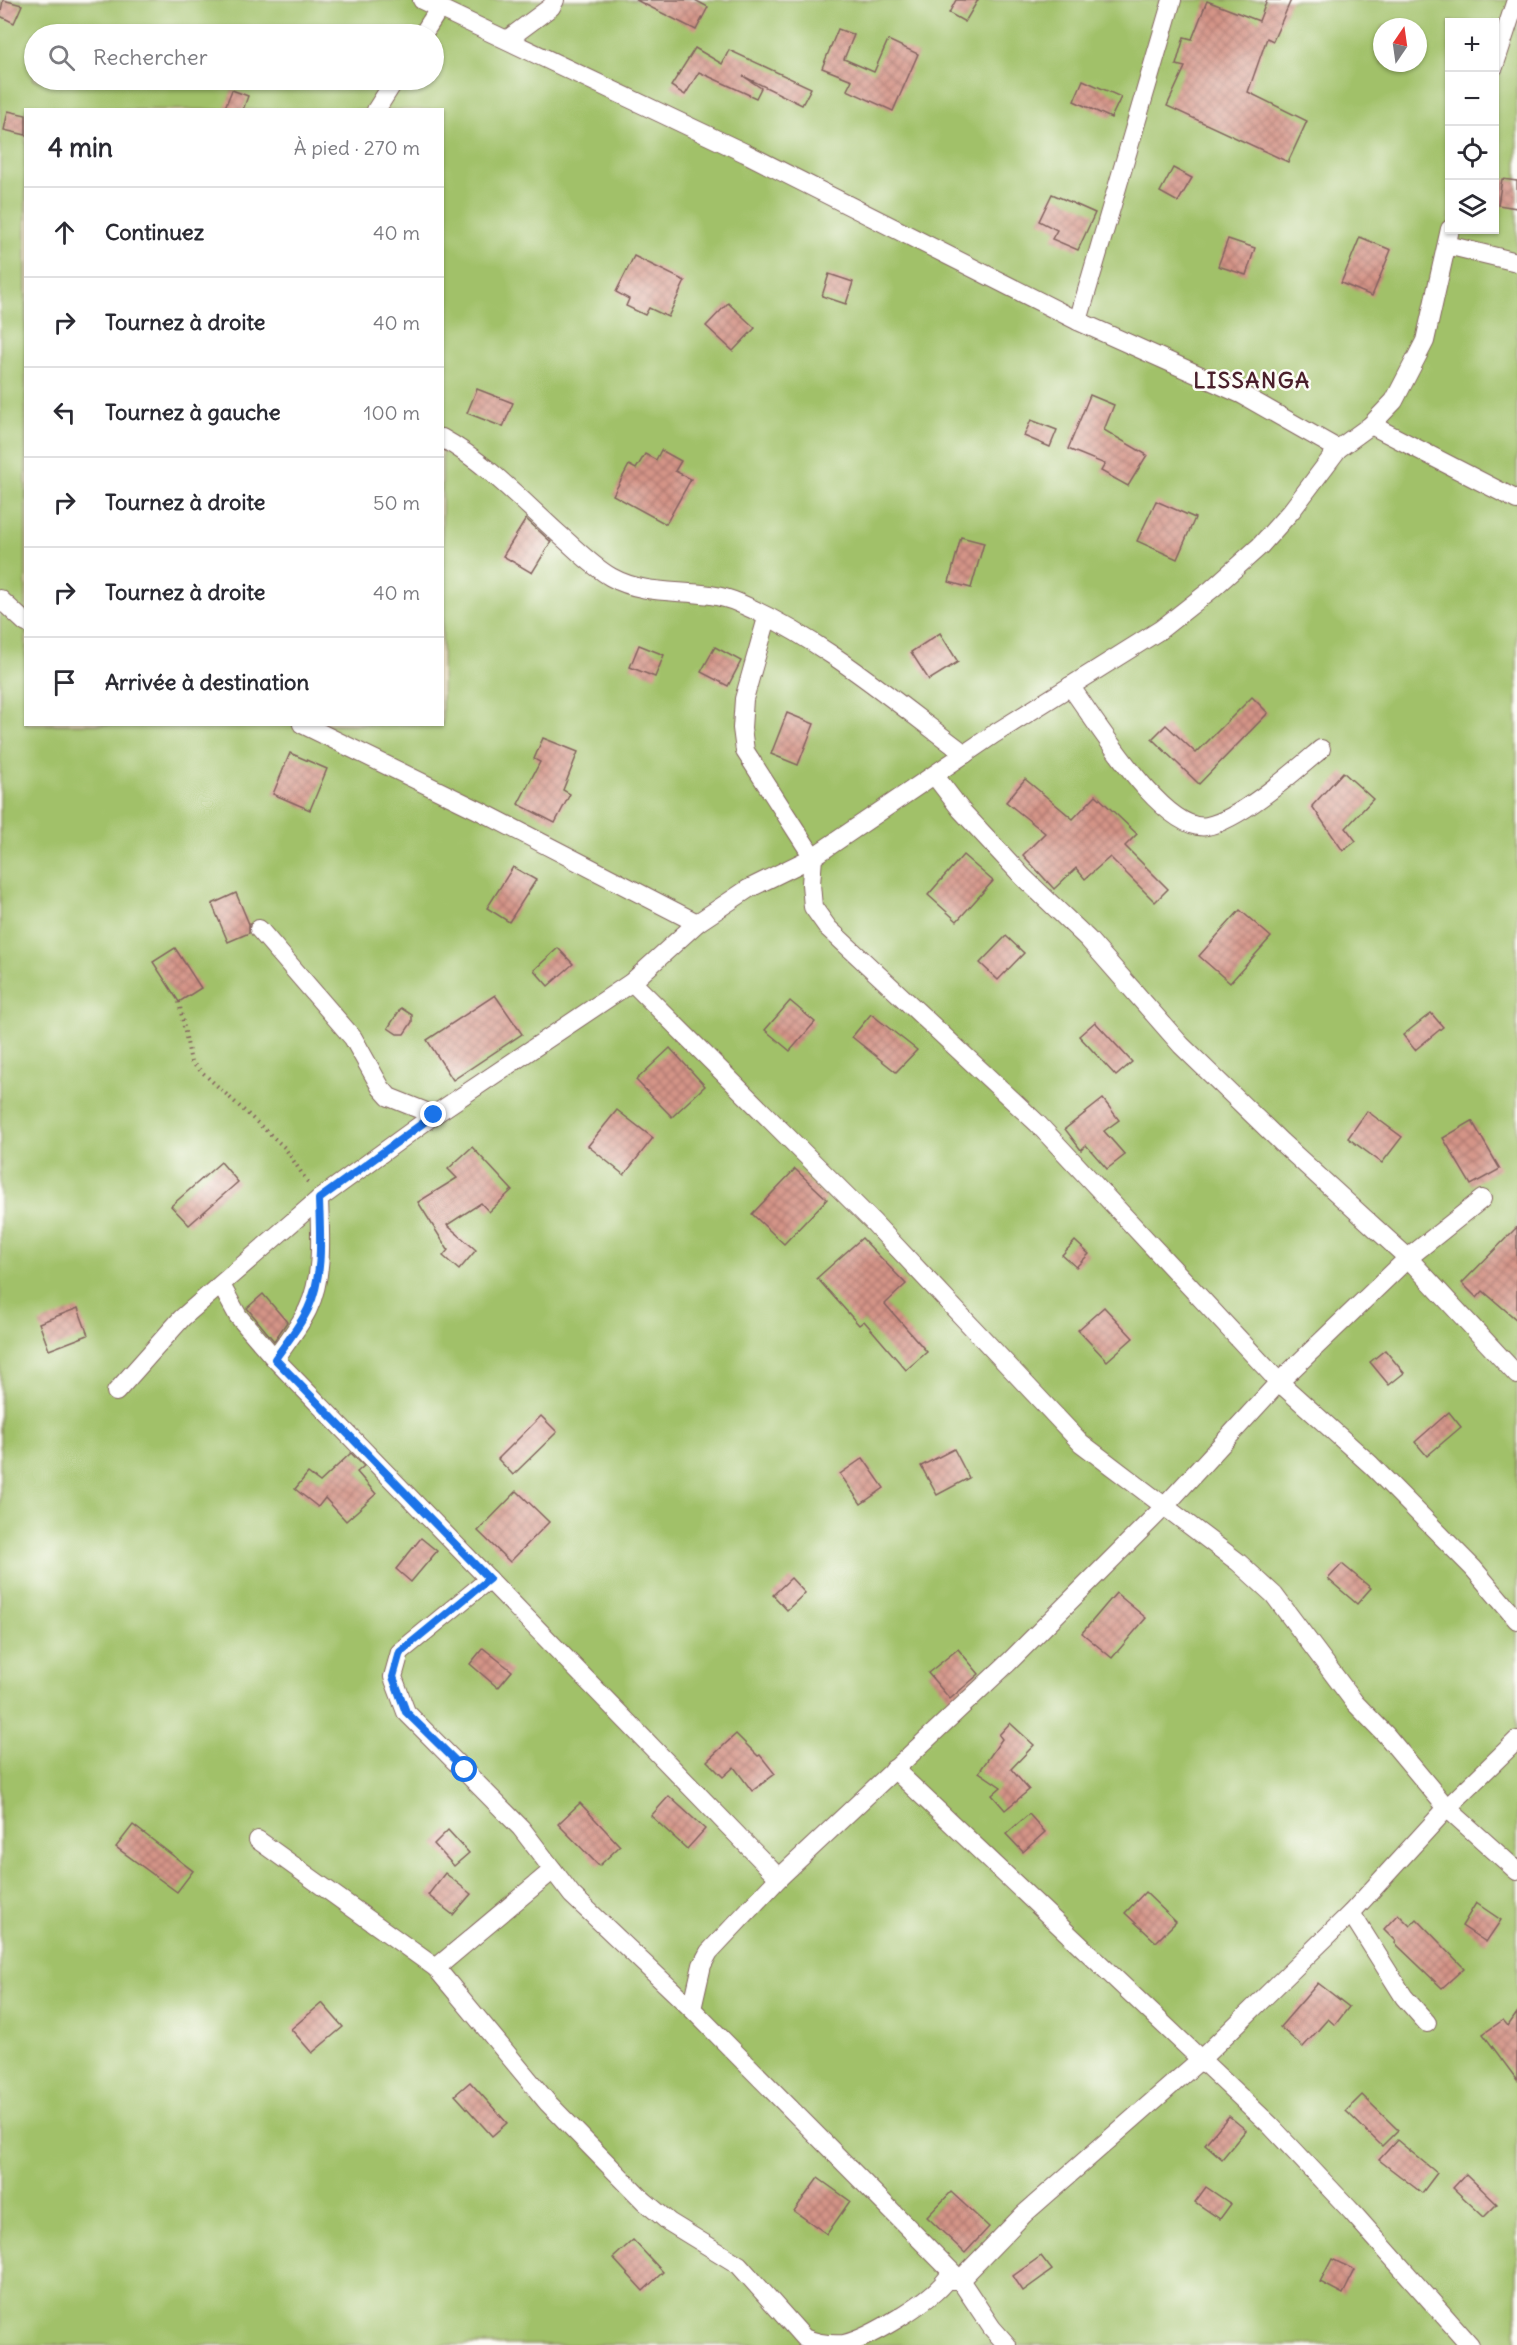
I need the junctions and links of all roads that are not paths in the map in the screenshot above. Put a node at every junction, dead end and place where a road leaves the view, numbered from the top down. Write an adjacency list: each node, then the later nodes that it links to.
1 (422, 0): 5 (street)
2 (555, 0): 7 (street)
3 (1172, 0): 13 (street)
4 (1516, 0): 8 (street)
5 (439, 9): 6 (street); 7 (street)
6 (429, 24)
7 (508, 39): 13 (street)
8 (1499, 52)
9 (389, 90): 10 (street)
10 (377, 108)
11 (1448, 237): 12 (street); 14 (street)
12 (1517, 262)
13 (1078, 321): 16 (street)
14 (1371, 425): 16 (street); 17 (street)
15 (444, 439): 19 (street)
16 (1338, 449): 21 (street)
17 (1517, 500)
18 (0, 598): 20 (street)
19 (767, 618): 24 (street); 26 (street)
20 (24, 621)
21 (1071, 686): 23 (street); 24 (street)
22 (306, 726): 27 (street)
23 (1321, 749)
24 (965, 754): 25 (street)
25 (934, 776): 26 (street); 33 (street)
26 (813, 857): 27 (street); 37 (street)
27 (697, 923): 29 (street)
28 (259, 929): 30 (street)
29 (632, 982): 30 (street); 39 (street)
30 (434, 1115): 31 (street)
31 (319, 1199): 34 (street); 35 (street)
32 (1482, 1199): 33 (street)
33 (1408, 1258): 36 (street); 37 (street)
34 (220, 1285): 35 (street); 38 (street)
35 (275, 1359): 40 (street)
36 (1517, 1375)
37 (1279, 1382): 39 (street); 41 (street)
38 (116, 1392)
39 (1164, 1507): 43 (street); 44 (street)
40 (489, 1579): 46 (street); 48 (street)
41 (1517, 1620)
42 (1517, 1740): 44 (street)
43 (894, 1769): 48 (street); 53 (street)
44 (1447, 1808): 47 (street); 49 (street)
45 (258, 1840): 50 (street)
46 (553, 1870): 50 (street); 51 (street)
47 (1517, 1871)
48 (779, 1878): 51 (street)
49 (1351, 1913): 52 (street); 53 (street)
50 (435, 1968): 54 (street)
51 (692, 2009): 54 (street)
52 (1427, 2023)
53 (1200, 2060): 54 (street); 56 (street)
54 (960, 2280): 55 (street)
55 (1007, 2345)
56 (1470, 2345)

